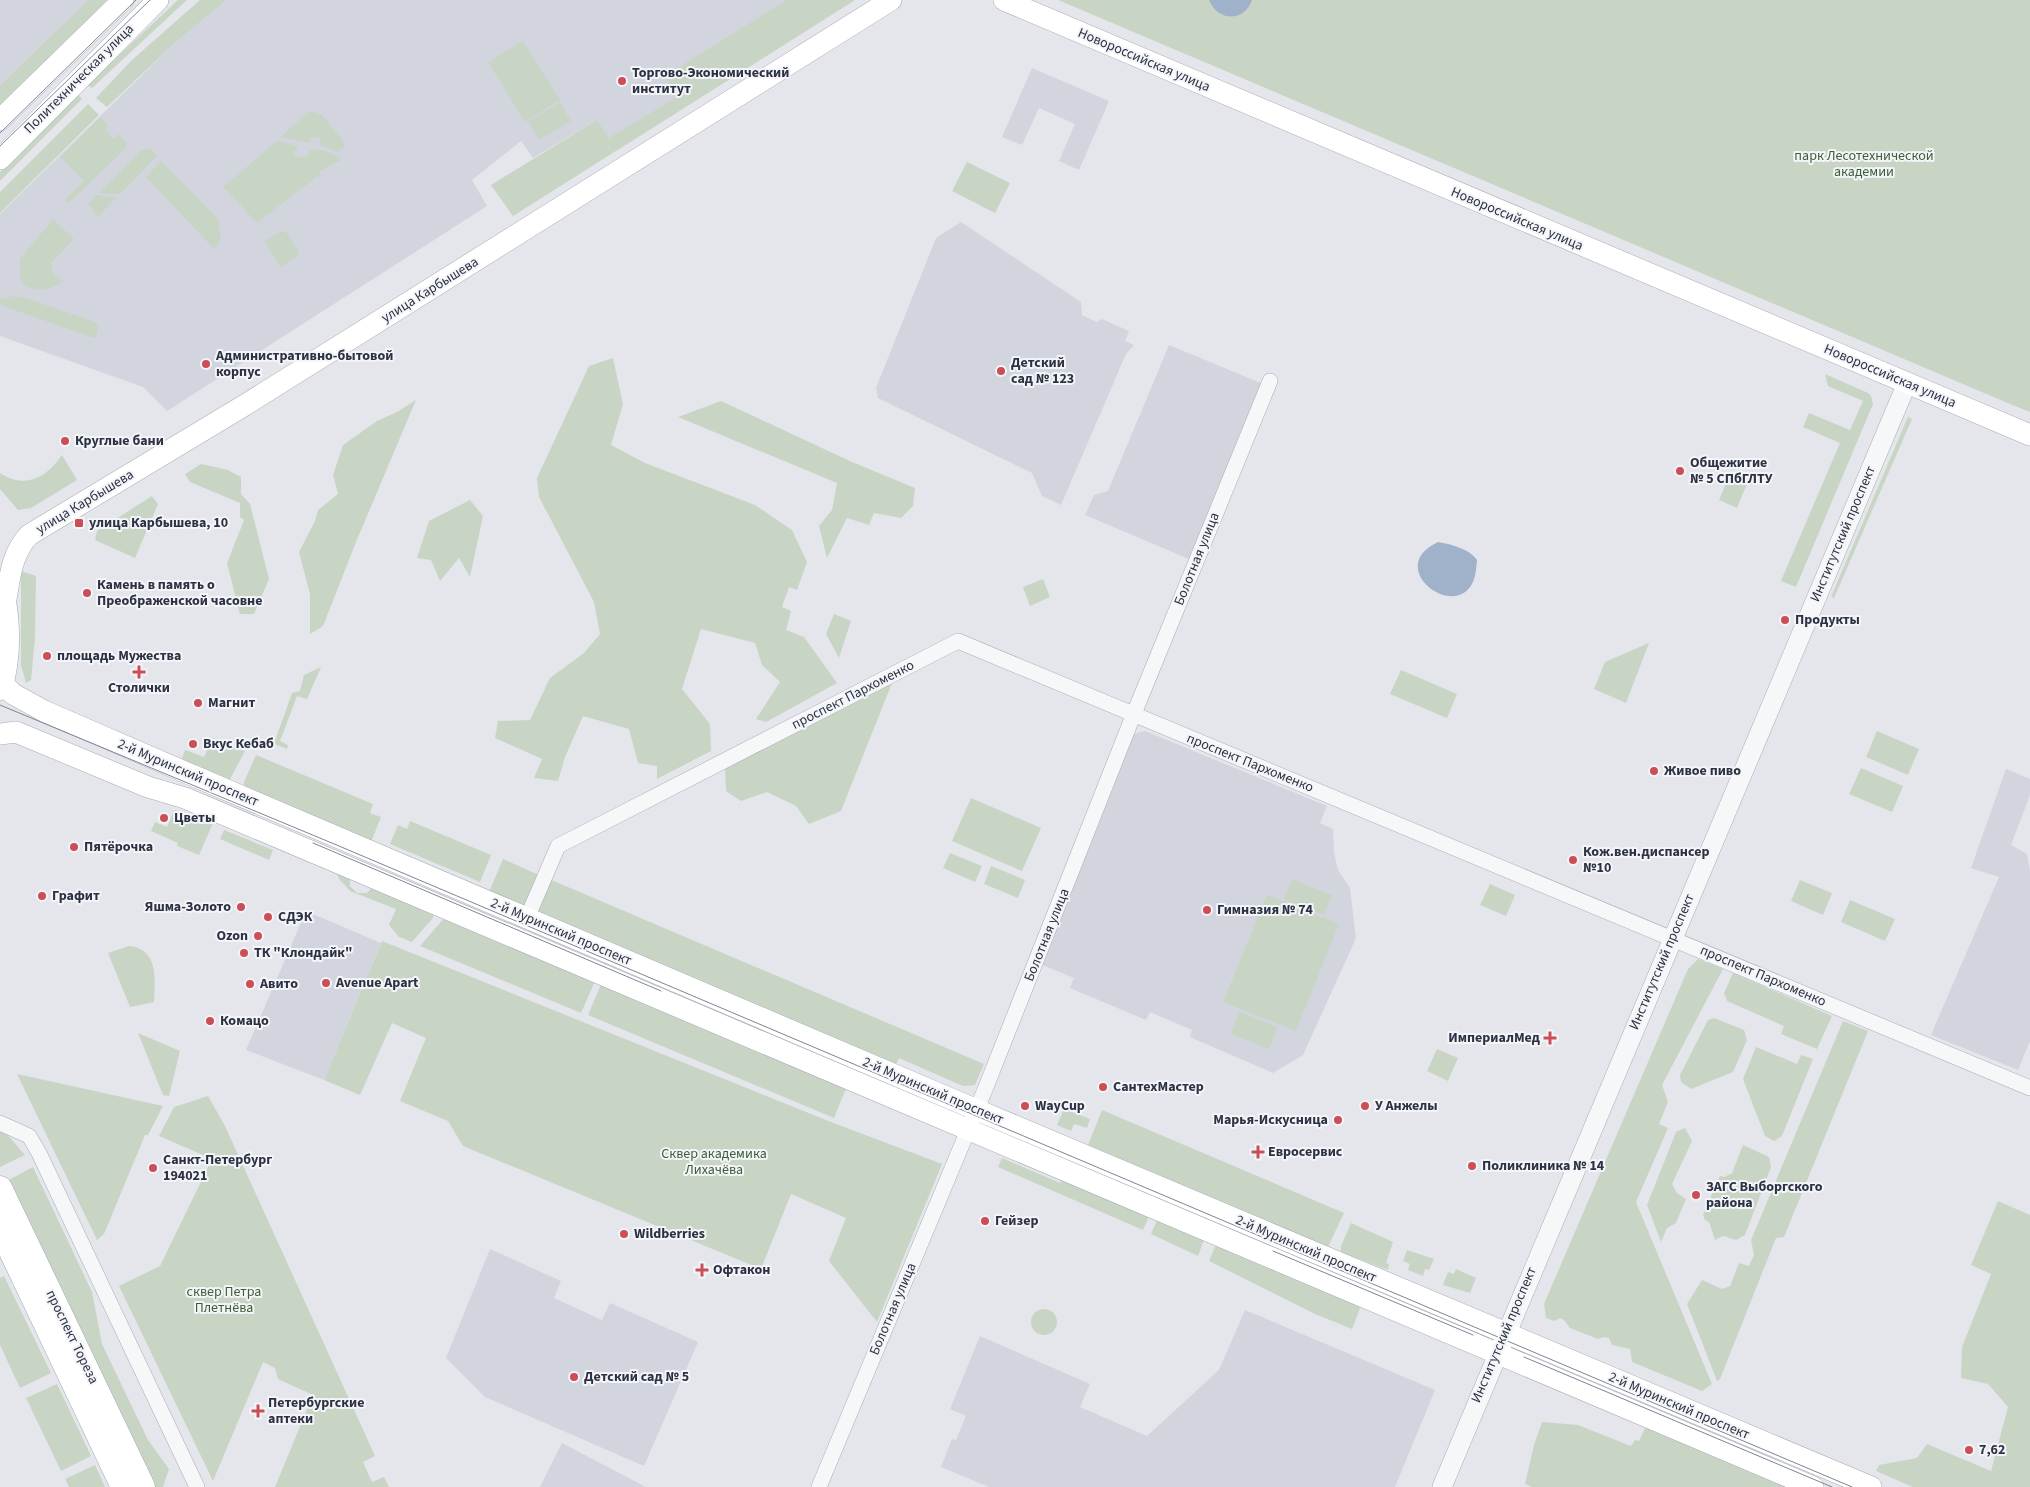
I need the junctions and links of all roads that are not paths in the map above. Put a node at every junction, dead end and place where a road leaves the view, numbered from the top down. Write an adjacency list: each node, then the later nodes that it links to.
1 (123, 0): 5 (main road, Политехническая улица)
2 (158, 0): 6 (main road, Политехническая улица)
3 (891, 0): 10 (main road, улица Карбышева)
4 (1004, 0): 8 (main road, Новороссийская улица)
5 (0, 120)
6 (0, 159)
7 (1270, 381): 12 (street, Болотная улица)
8 (1907, 383): 9 (main road, Новороссийская улица); 15 (street, Институтский проспект)
9 (2030, 435)
10 (3, 594): 11 (main road)
11 (1, 686): 14 (main road, 2-й Муринский проспект)
12 (1133, 716): 14 (street, проспект Пархоменко); 15 (street, проспект Пархоменко); 17 (street, Болотная улица)
13 (0, 734): 19 (main road, 2-й Муринский проспект)
14 (527, 918): 17 (main road, 2-й Муринский проспект)
15 (1672, 938): 16 (street, проспект Пархоменко); 22 (street, Институтский проспект)
16 (2030, 1088)
17 (977, 1110): 19 (street, Болотная улица); 22 (main road, 2-й Муринский проспект)
18 (0, 1123): 26 (street)
19 (968, 1130): 23 (main road, 2-й Муринский проспект); 27 (street, Болотная улица)
20 (0, 1188): 25 (main road, проспект Тореза)
21 (0, 1228): 24 (main road, проспект Тореза)
22 (1505, 1333): 23 (street, Институтский проспект); 30 (main road, 2-й Муринский проспект)
23 (1496, 1353): 28 (street, Институтский проспект); 29 (main road, 2-й Муринский проспект)
24 (123, 1487)
25 (143, 1487)
26 (197, 1487)
27 (819, 1487)
28 (1442, 1487)
29 (1813, 1487)
30 (1871, 1487)

